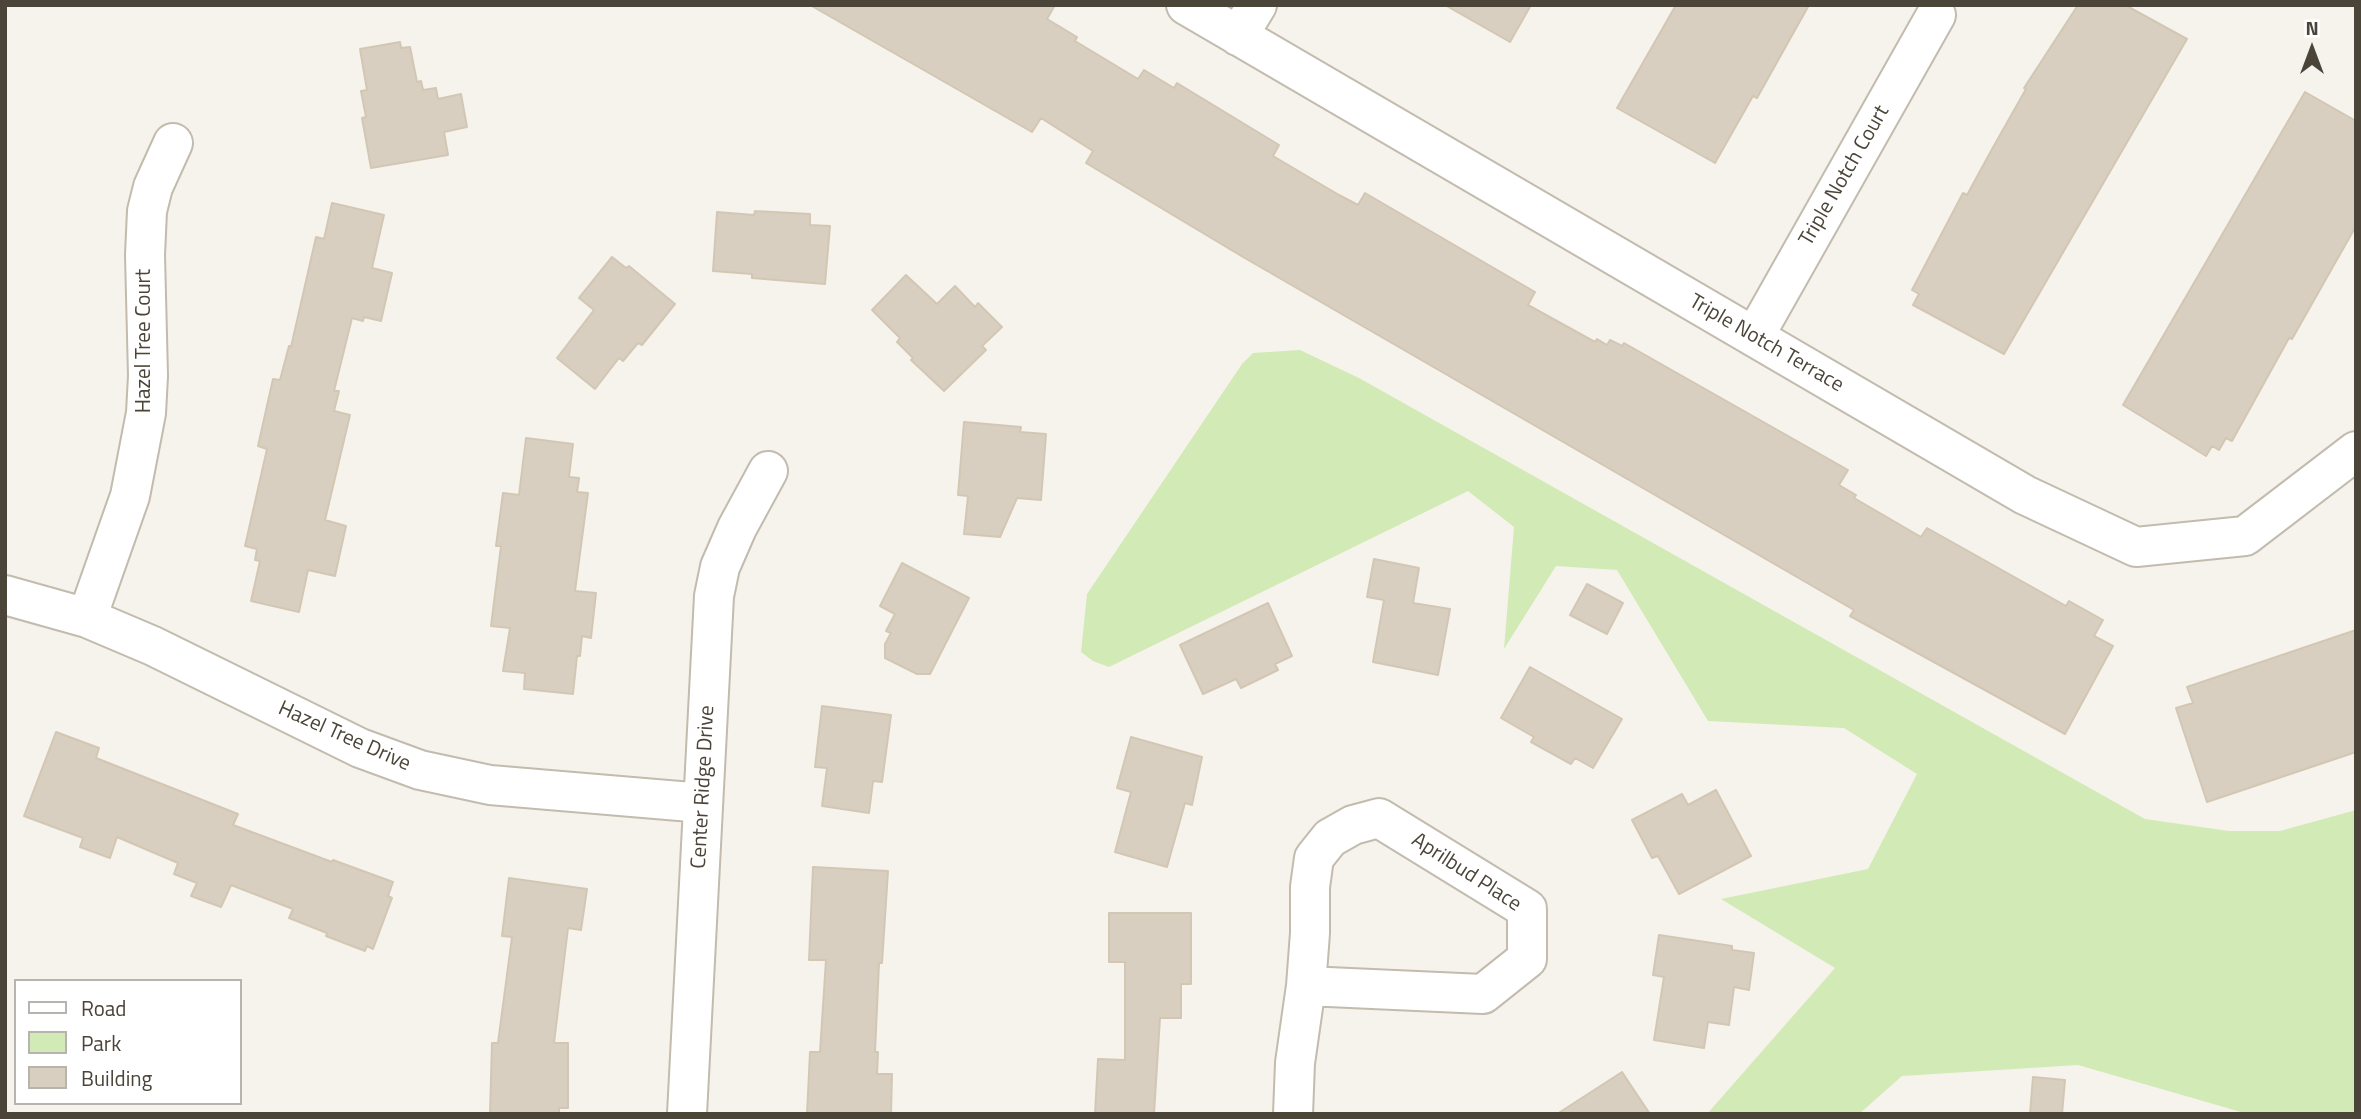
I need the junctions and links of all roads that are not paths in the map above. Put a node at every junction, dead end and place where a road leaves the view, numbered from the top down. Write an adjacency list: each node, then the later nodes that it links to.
1 (1186, 5): 3 (street, Triple Notch Terrace)
2 (1936, 15): 5 (street, Triple Notch Court)
3 (1248, 21): 5 (street, Triple Notch Terrace)
4 (173, 143): 9 (street, Hazel Tree Court)
5 (1754, 337): 6 (street, Triple Notch Terrace)
6 (2356, 451)
7 (768, 471): 10 (street, Center Ridge Drive)
8 (5, 595): 9 (street, Hazel Tree Drive)
9 (87, 618): 10 (street, Hazel Tree Drive)
10 (703, 803): 12 (street, Center Ridge Drive)
11 (1306, 986): 11 (street, Aprilbud Place); 13 (street, Aprilbud Place)
12 (687, 1114)
13 (1293, 1114)

